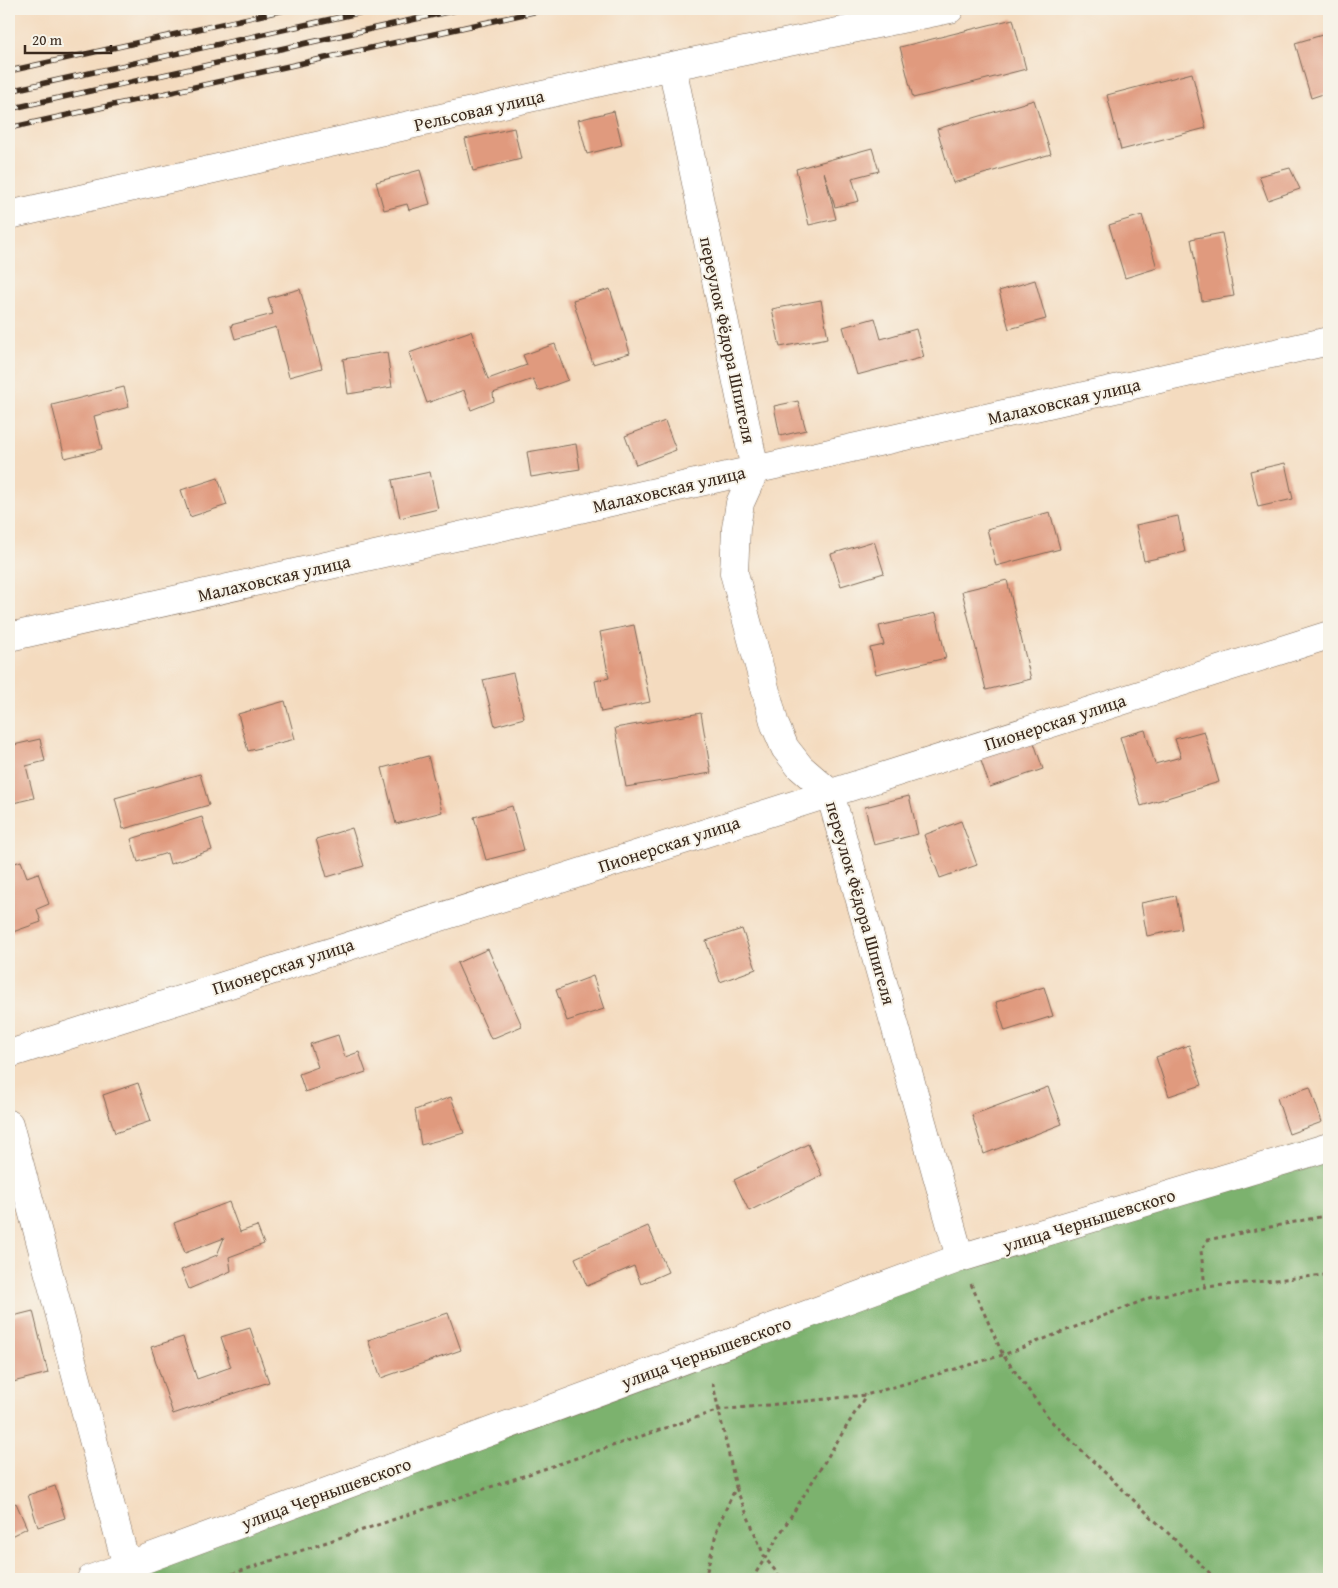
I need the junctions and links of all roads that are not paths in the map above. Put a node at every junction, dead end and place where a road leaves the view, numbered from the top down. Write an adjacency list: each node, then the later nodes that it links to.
1 (950, 9): 2 (street, Рельсовая улица)
2 (672, 66): 3 (street, Рельсовая улица); 5 (street, переулок Фёдора Шпигеля)
3 (9, 215)
4 (1329, 341): 5 (street, Малаховская улица)
5 (755, 470): 7 (street, Малаховская улица); 8 (street, переулок Фёдора Шпигеля)
6 (1329, 635): 8 (street, Пионерская улица)
7 (9, 637)
8 (830, 793): 9 (street, Пионерская улица); 12 (street, переулок Фёдора Шпигеля)
9 (9, 1054)
10 (9, 1124): 13 (street)
11 (1329, 1147): 12 (street, улица Чернышевского)
12 (960, 1258): 13 (street, улица Чернышевского)
13 (127, 1567): 14 (street, улица Чернышевского)
14 (91, 1579)

